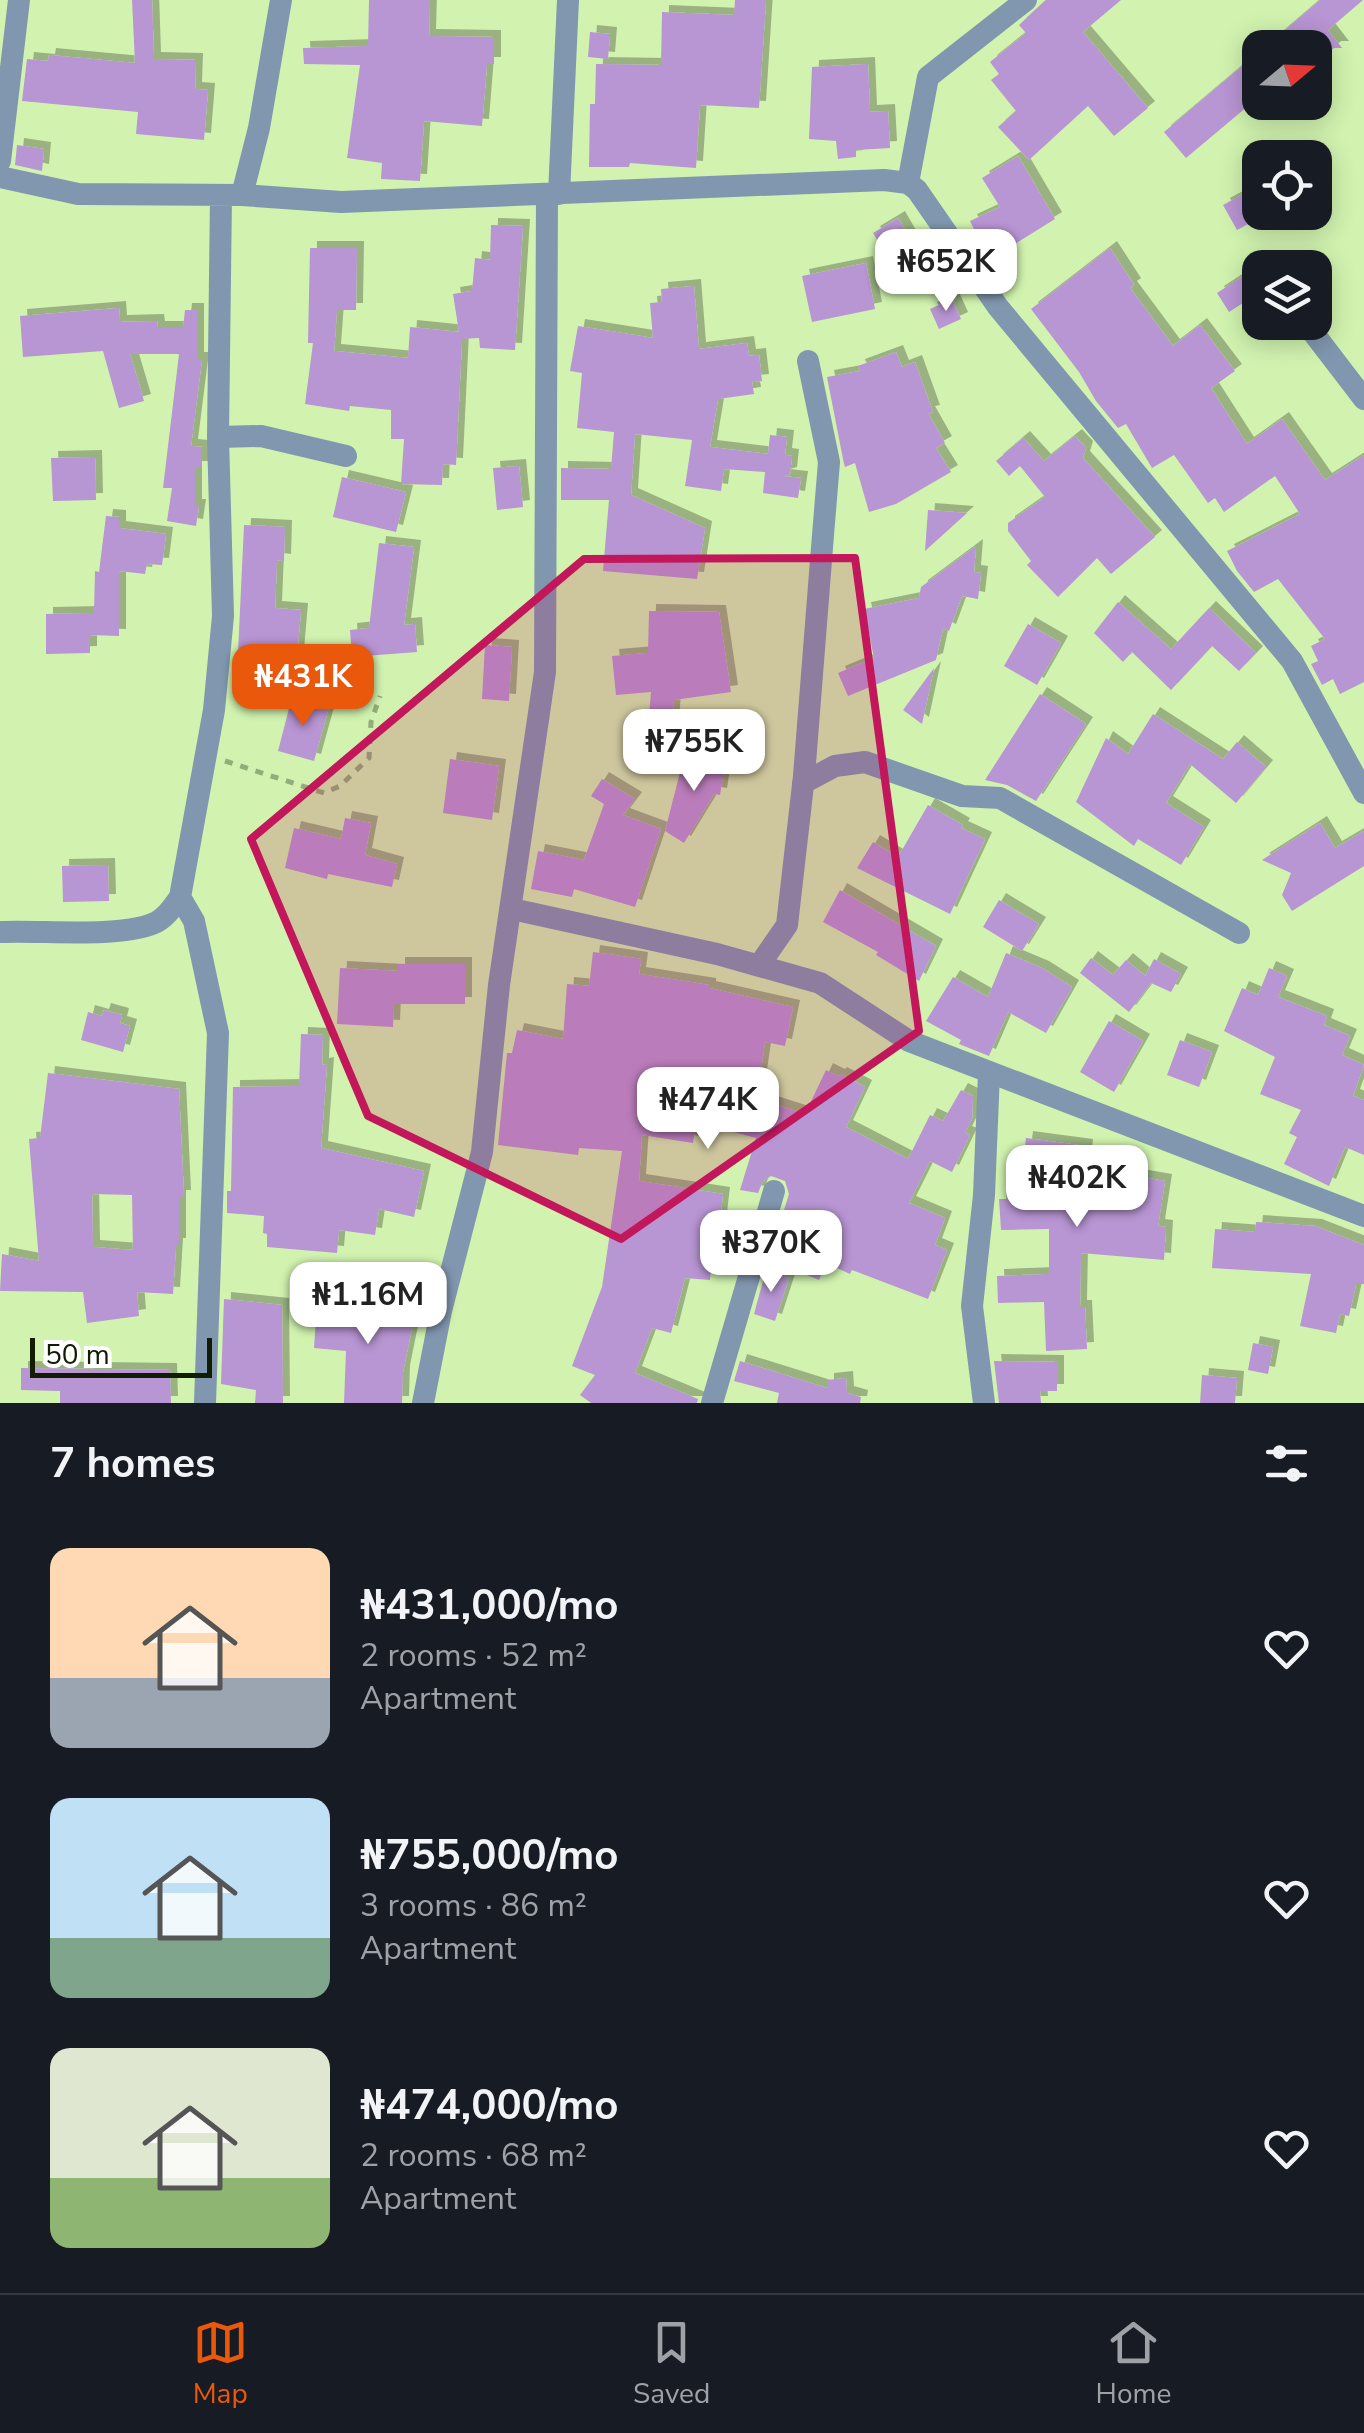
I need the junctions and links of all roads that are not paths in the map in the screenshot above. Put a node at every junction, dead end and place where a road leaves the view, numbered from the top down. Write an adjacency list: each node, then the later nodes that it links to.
1 (19, 0): 5 (street)
2 (281, 0): 10 (street)
3 (568, 0): 9 (street)
4 (1026, 0): 8 (street)
5 (5, 80): 6 (street)
6 (0, 161)
7 (0, 177): 10 (street)
8 (908, 183): 9 (street); 17 (street)
9 (553, 194): 10 (street); 19 (street)
10 (232, 195): 14 (street)
11 (1319, 340): 13 (street)
12 (808, 362): 16 (street)
13 (1364, 399)
14 (218, 437): 15 (street); 18 (street)
15 (346, 456)
16 (803, 783): 21 (street); 22 (street)
17 (1364, 793)
18 (180, 897): 20 (street); 26 (street)
19 (512, 909): 22 (street); 27 (street)
20 (0, 932)
21 (1240, 933)
22 (760, 964): 23 (street)
23 (989, 1074): 25 (street); 29 (street)
24 (774, 1191): 28 (street)
25 (1364, 1216)
26 (205, 1403)
27 (423, 1403)
28 (712, 1403)
29 (984, 1403)

